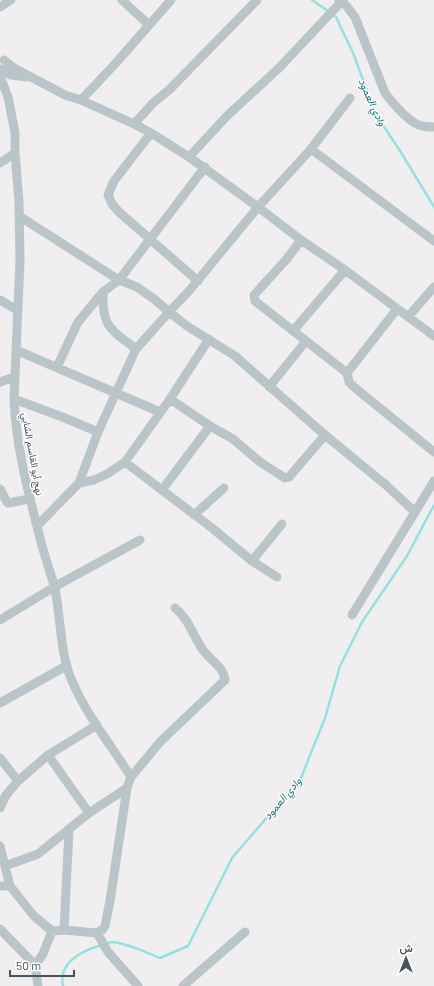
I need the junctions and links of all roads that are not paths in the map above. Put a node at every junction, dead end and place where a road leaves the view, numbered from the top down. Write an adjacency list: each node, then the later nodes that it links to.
1 (11, 0): 6 (street)
2 (122, 0): 7 (street)
3 (171, 0): 7 (street)
4 (257, 0): 12 (street)
5 (340, 1): 13 (street); 17 (street)
6 (0, 7)
7 (149, 25): 11 (street)
8 (1, 63): 11 (street)
9 (0, 76): 16 (street, نهج أبو القاسم الشابي)
10 (350, 98): 15 (street)
11 (81, 100): 12 (street)
12 (134, 124): 14 (street)
13 (434, 127)
14 (151, 133): 17 (street); 22 (street)
15 (311, 149): 20 (street); 24 (street)
16 (15, 153): 18 (street); 21 (street, نهج أبو القاسم الشابي)
17 (189, 157): 19 (street)
18 (0, 163)
19 (204, 167): 20 (street); 22 (street)
20 (258, 206): 23 (street); 27 (street)
21 (19, 216): 26 (street); 31 (street, نهج أبو القاسم الشابي)
22 (150, 239): 26 (street); 27 (street)
23 (301, 240): 25 (street); 35 (street)
24 (434, 241)
25 (345, 270): 32 (street); 35 (street)
26 (119, 280): 29 (street); 33 (street)
27 (198, 281): 33 (street)
28 (434, 286): 34 (street)
29 (103, 292): 39 (street); 41 (street)
30 (0, 300): 31 (street)
31 (18, 310): 40 (street, نهج أبو القاسم الشابي)
32 (397, 310): 34 (street); 42 (street)
33 (168, 312): 37 (street); 39 (street)
34 (408, 317): 36 (street)
35 (293, 331): 38 (street)
36 (434, 336)
37 (209, 339): 45 (street); 48 (street)
38 (306, 341): 42 (street); 45 (street)
39 (136, 349): 46 (street)
40 (16, 350): 41 (street); 43 (street, نهج أبو القاسم الشابي)
41 (57, 367): 46 (street)
42 (347, 373): 53 (street)
43 (14, 377): 44 (street); 47 (street, نهج أبو القاسم الشابي)
44 (0, 382)
45 (269, 387): 52 (street)
46 (115, 393): 49 (street); 51 (street)
47 (14, 399): 51 (street); 61 (street, نهج أبو القاسم الشابي)
48 (170, 399): 49 (street); 50 (street)
49 (160, 412): 54 (street)
50 (210, 426): 52 (street); 59 (street)
51 (98, 432): 56 (street)
52 (325, 435): 62 (street)
53 (434, 452)
54 (125, 462): 56 (street); 59 (street)
55 (434, 481): 62 (street)
56 (78, 483): 65 (street)
57 (224, 488): 63 (street)
58 (0, 489): 60 (street)
59 (162, 490): 63 (street)
60 (2, 499): 61 (street)
61 (29, 499): 65 (street, نهج أبو القاسم الشابي)
62 (415, 512): 71 (street)
63 (194, 515): 67 (street)
64 (282, 524): 67 (street)
65 (37, 526): 69 (street, نهج أبو القاسم الشابي)
66 (140, 540): 69 (street)
67 (252, 562): 68 (street)
68 (277, 577)
69 (54, 587): 72 (street); 73 (street, نهج أبو القاسم الشابي)
70 (175, 608): 78 (street)
71 (352, 615)
72 (0, 620)
73 (66, 666): 74 (street); 75 (street, نهج أبو القاسم الشابي)
74 (0, 703)
75 (97, 725): 76 (street); 78 (street, نهج أبو القاسم الشابي)
76 (48, 755): 79 (street); 82 (street)
77 (0, 758): 79 (street)
78 (131, 777): 80 (street)
79 (18, 781): 81 (street)
80 (128, 788): 82 (street); 91 (street)
81 (0, 808)
82 (89, 813): 83 (street)
83 (69, 830): 85 (street); 89 (street)
84 (0, 846): 85 (street)
85 (5, 866): 87 (street)
86 (0, 886): 87 (street)
87 (10, 886): 90 (street)
88 (0, 929): 93 (street)
89 (64, 930): 90 (street); 91 (street)
90 (52, 931): 93 (street)
91 (97, 932): 95 (street)
92 (245, 932): 96 (street)
93 (35, 965): 94 (street)
94 (38, 986)
95 (138, 986)
96 (183, 986)

